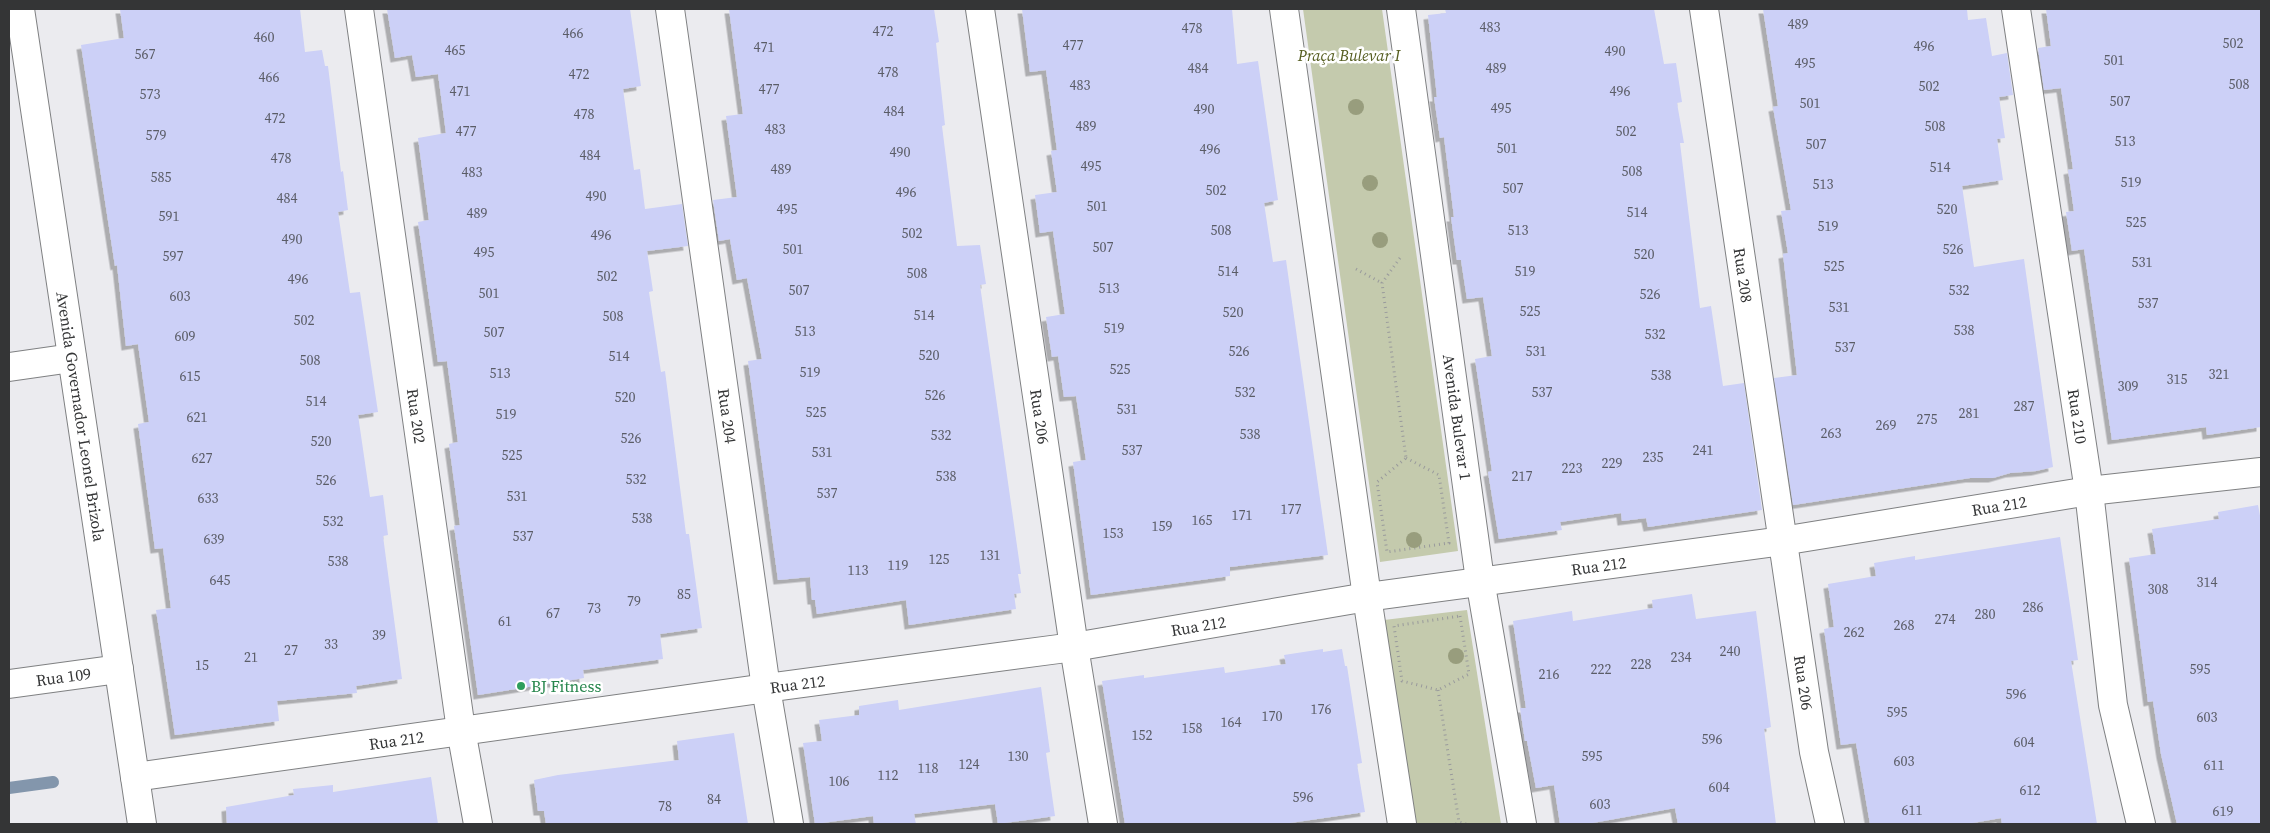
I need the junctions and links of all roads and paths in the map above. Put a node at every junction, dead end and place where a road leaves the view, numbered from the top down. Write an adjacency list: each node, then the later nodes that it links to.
1 (20, 9): 9 (street, Avenida Governador Leonel Brizola)
2 (359, 9): 24 (street, Rua 202)
3 (670, 9): 22 (street, Rua 204)
4 (980, 9): 19 (street, Rua 206)
5 (1284, 9): 18 (street)
6 (1401, 9): 17 (street, Avenida Bulevar 1)
7 (1704, 9): 16 (street, Rua 208)
8 (2016, 9): 15 (street, Rua 210)
9 (17, 56): 11 (street, Avenida Governador Leonel Brizola)
10 (1402, 256): 13 (path)
11 (72, 358): 12 (street); 20 (street, Avenida Governador Leonel Brizola)
12 (9, 367)
13 (1406, 458): 13 (path)
14 (2261, 472): 15 (street, Rua 212)
15 (2089, 491): 16 (street, Rua 212); 35 (street, Rua 210)
16 (1782, 541): 17 (street, Rua 212); 34 (street, Rua 206)
17 (1480, 580): 18 (street, Rua 212); 33 (street, Avenida Bulevar 1)
18 (1367, 597): 19 (street, Rua 212); 31 (street)
19 (1074, 647): 22 (street, Rua 212); 30 (street, Rua 206)
20 (119, 669): 21 (street, Rua 109); 25 (street, Avenida Governador Leonel Brizola)
21 (9, 684)
22 (766, 688): 24 (street, Rua 212); 29 (street, Rua 204)
23 (1438, 690): 23 (path); 26 (path)
24 (461, 730): 25 (street, Rua 212); 28 (street, Rua 202)
25 (135, 777): 27 (street, Avenida Governador Leonel Brizola)
26 (1457, 823): 32 (path)
27 (142, 824)
28 (478, 824)
29 (789, 824)
30 (1103, 824)
31 (1402, 824)
32 (1466, 824)
33 (1522, 824)
34 (1830, 824)
35 (2141, 824)

